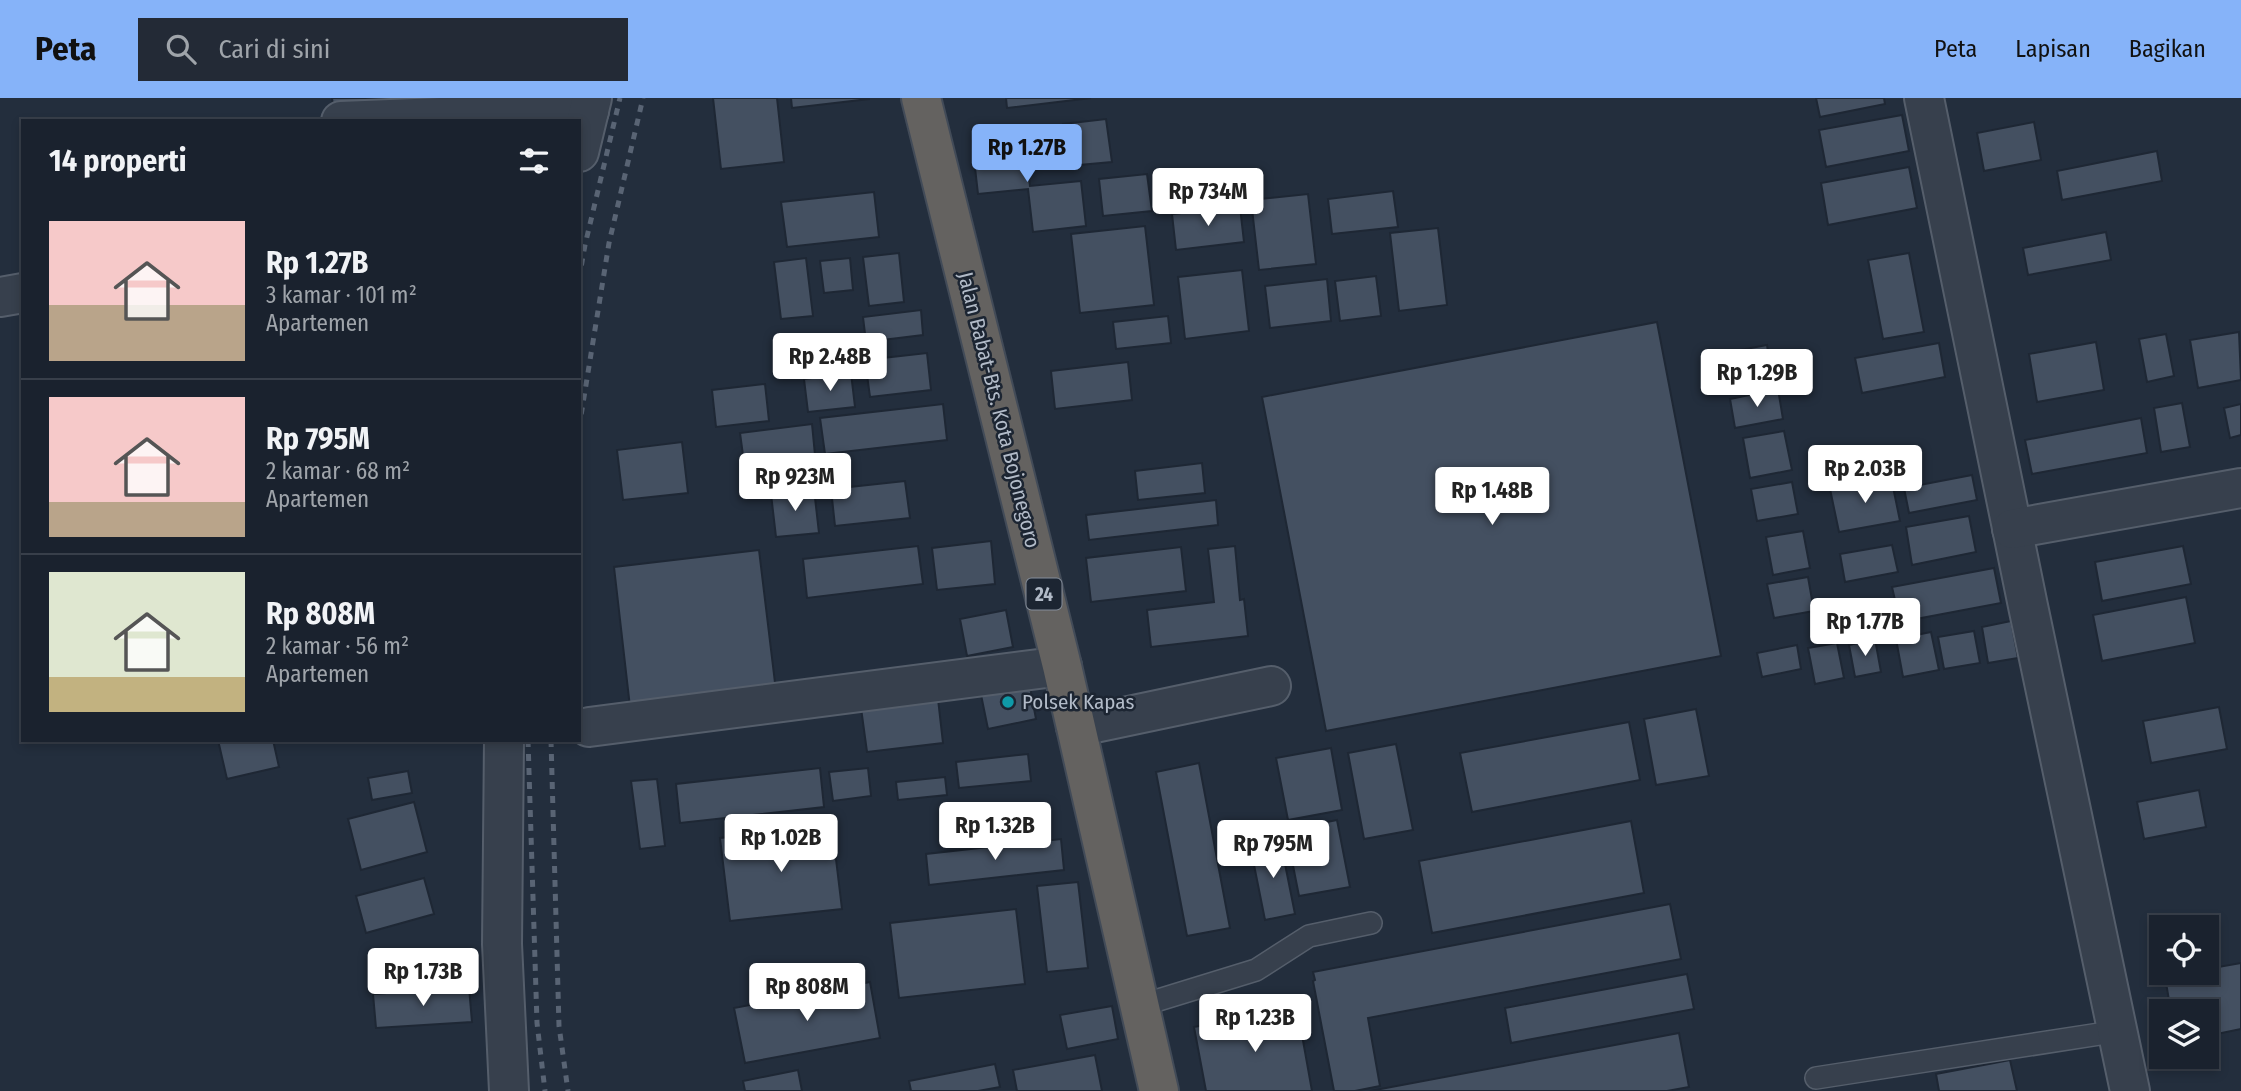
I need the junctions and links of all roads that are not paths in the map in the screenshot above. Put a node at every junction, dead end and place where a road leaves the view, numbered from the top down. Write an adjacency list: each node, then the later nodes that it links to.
1 (921, 98): 10 (highway, Jalan Babat-Bts. Kota Bojonegoro / 24)
2 (1924, 98): 9 (street)
3 (591, 104): 4 (street); 5 (street)
4 (370, 119)
5 (581, 144)
6 (21, 293): 7 (street)
7 (0, 297)
8 (2241, 488): 9 (street)
9 (2012, 529): 17 (street)
10 (1062, 666): 12 (street); 13 (highway, Jalan Babat-Bts. Kota Bojonegoro / 24)
11 (1271, 686): 13 (street)
12 (589, 727)
13 (1076, 727): 16 (highway, Jalan Babat-Bts. Kota Bojonegoro / 24)
14 (504, 742): 19 (street)
15 (1371, 923): 16 (lane)
16 (1139, 1006): 20 (highway, Jalan Babat-Bts. Kota Bojonegoro / 24)
17 (2119, 1031): 18 (lane); 21 (street)
18 (1816, 1078)
19 (509, 1091)
20 (1159, 1091)
21 (2130, 1091)

